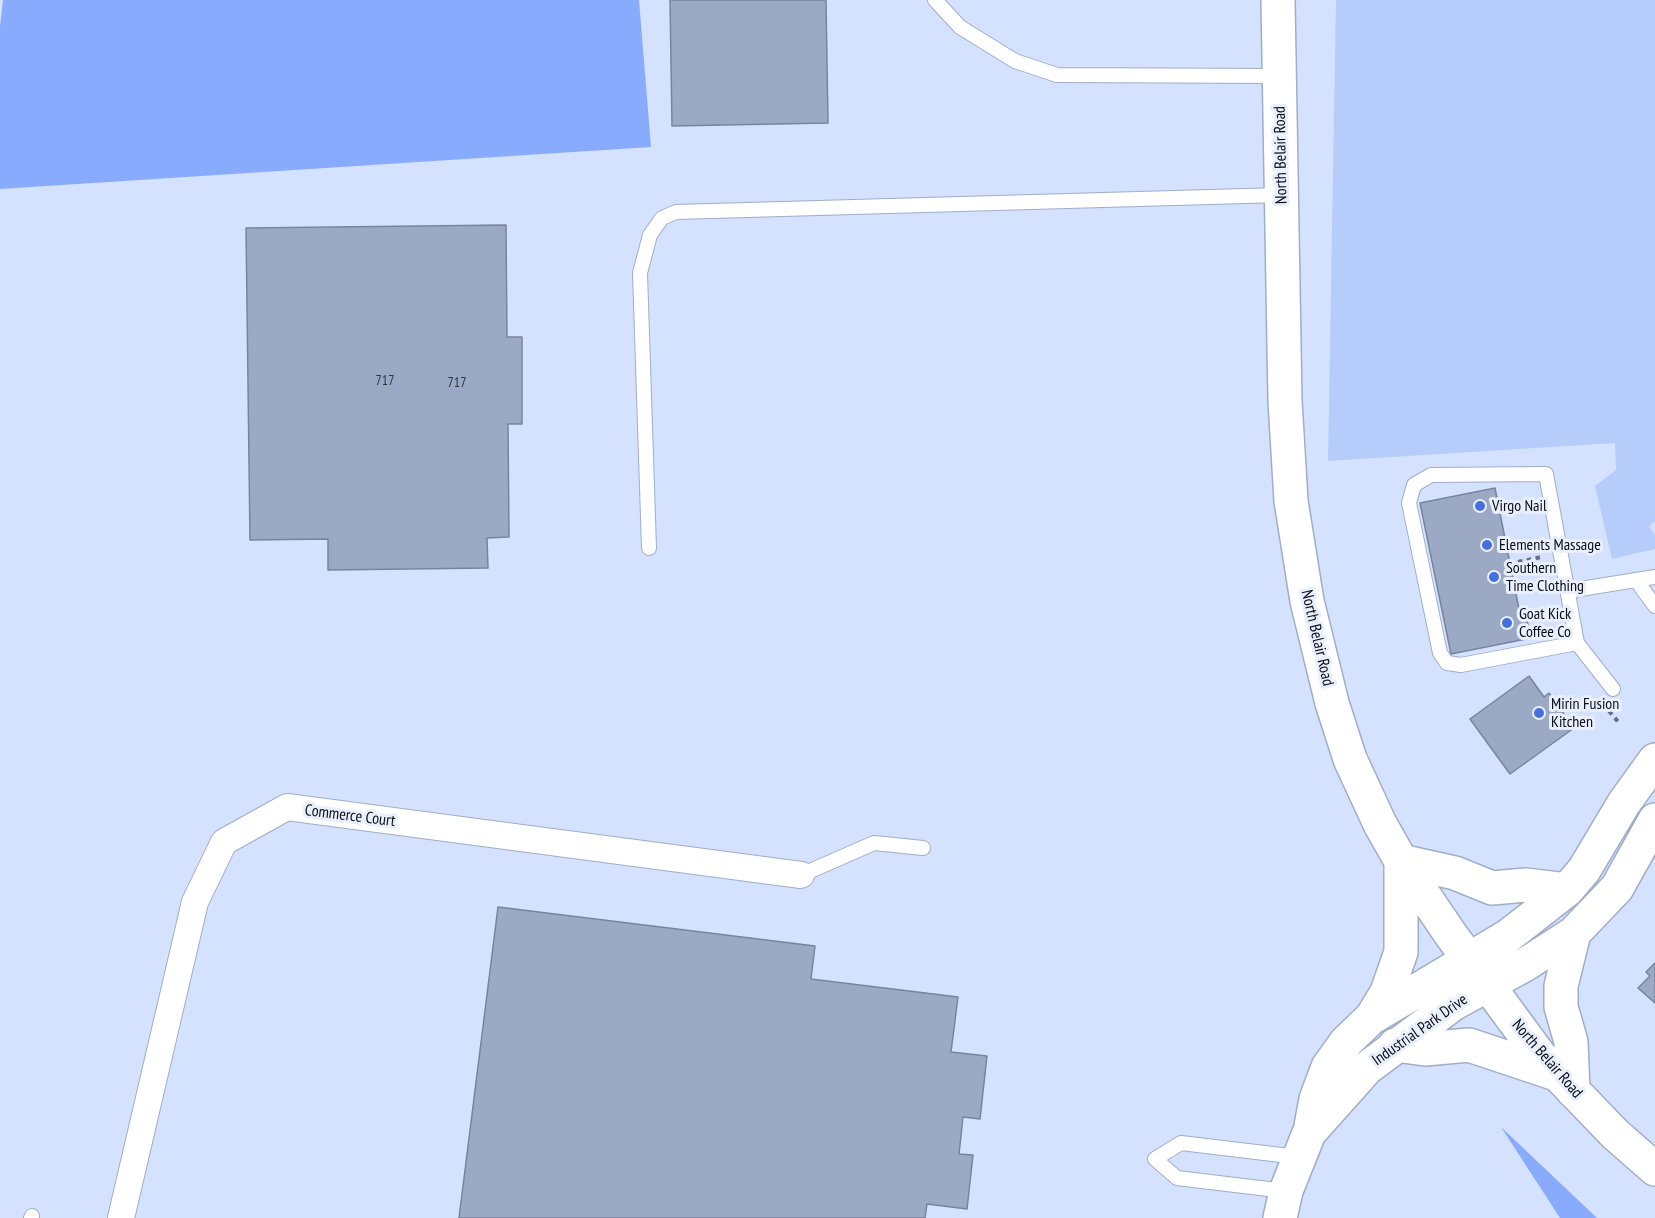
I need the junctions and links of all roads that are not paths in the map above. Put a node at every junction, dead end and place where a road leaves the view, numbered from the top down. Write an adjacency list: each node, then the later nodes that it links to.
1 (935, 0): 3 (lane)
2 (1278, 0): 3 (street, North Belair Road)
3 (1279, 76): 4 (street, North Belair Road)
4 (1281, 195): 5 (lane); 15 (street, North Belair Road)
5 (649, 548)
6 (1655, 577): 7 (lane)
7 (1636, 580): 8 (lane); 9 (lane)
8 (1568, 591): 10 (lane); 10 (lane)
9 (1655, 606)
10 (1577, 643): 11 (lane)
11 (1613, 689)
12 (1655, 760): 17 (street, Industrial Park Drive)
13 (1655, 820): 18 (street)
14 (923, 848): 16 (lane)
15 (1401, 861): 17 (street); 19 (street, North Belair Road); 21 (street)
16 (801, 875): 27 (street, Commerce Court)
17 (1567, 890): 19 (street, Industrial Park Drive)
18 (1574, 933): 20 (street, Industrial Park Drive); 23 (street)
19 (1468, 959): 20 (street, North Belair Road); 21 (street, Industrial Park Drive)
20 (1487, 986): 22 (street, Industrial Park Drive); 23 (street, North Belair Road)
21 (1371, 1018): 24 (street, Industrial Park Drive)
22 (1395, 1045): 23 (street); 24 (street, Industrial Park Drive)
23 (1566, 1083): 25 (street, North Belair Road)
24 (1304, 1145): 26 (street, Industrial Park Drive); 26 (lane)
25 (1655, 1169)
26 (1283, 1205)
27 (122, 1218)

